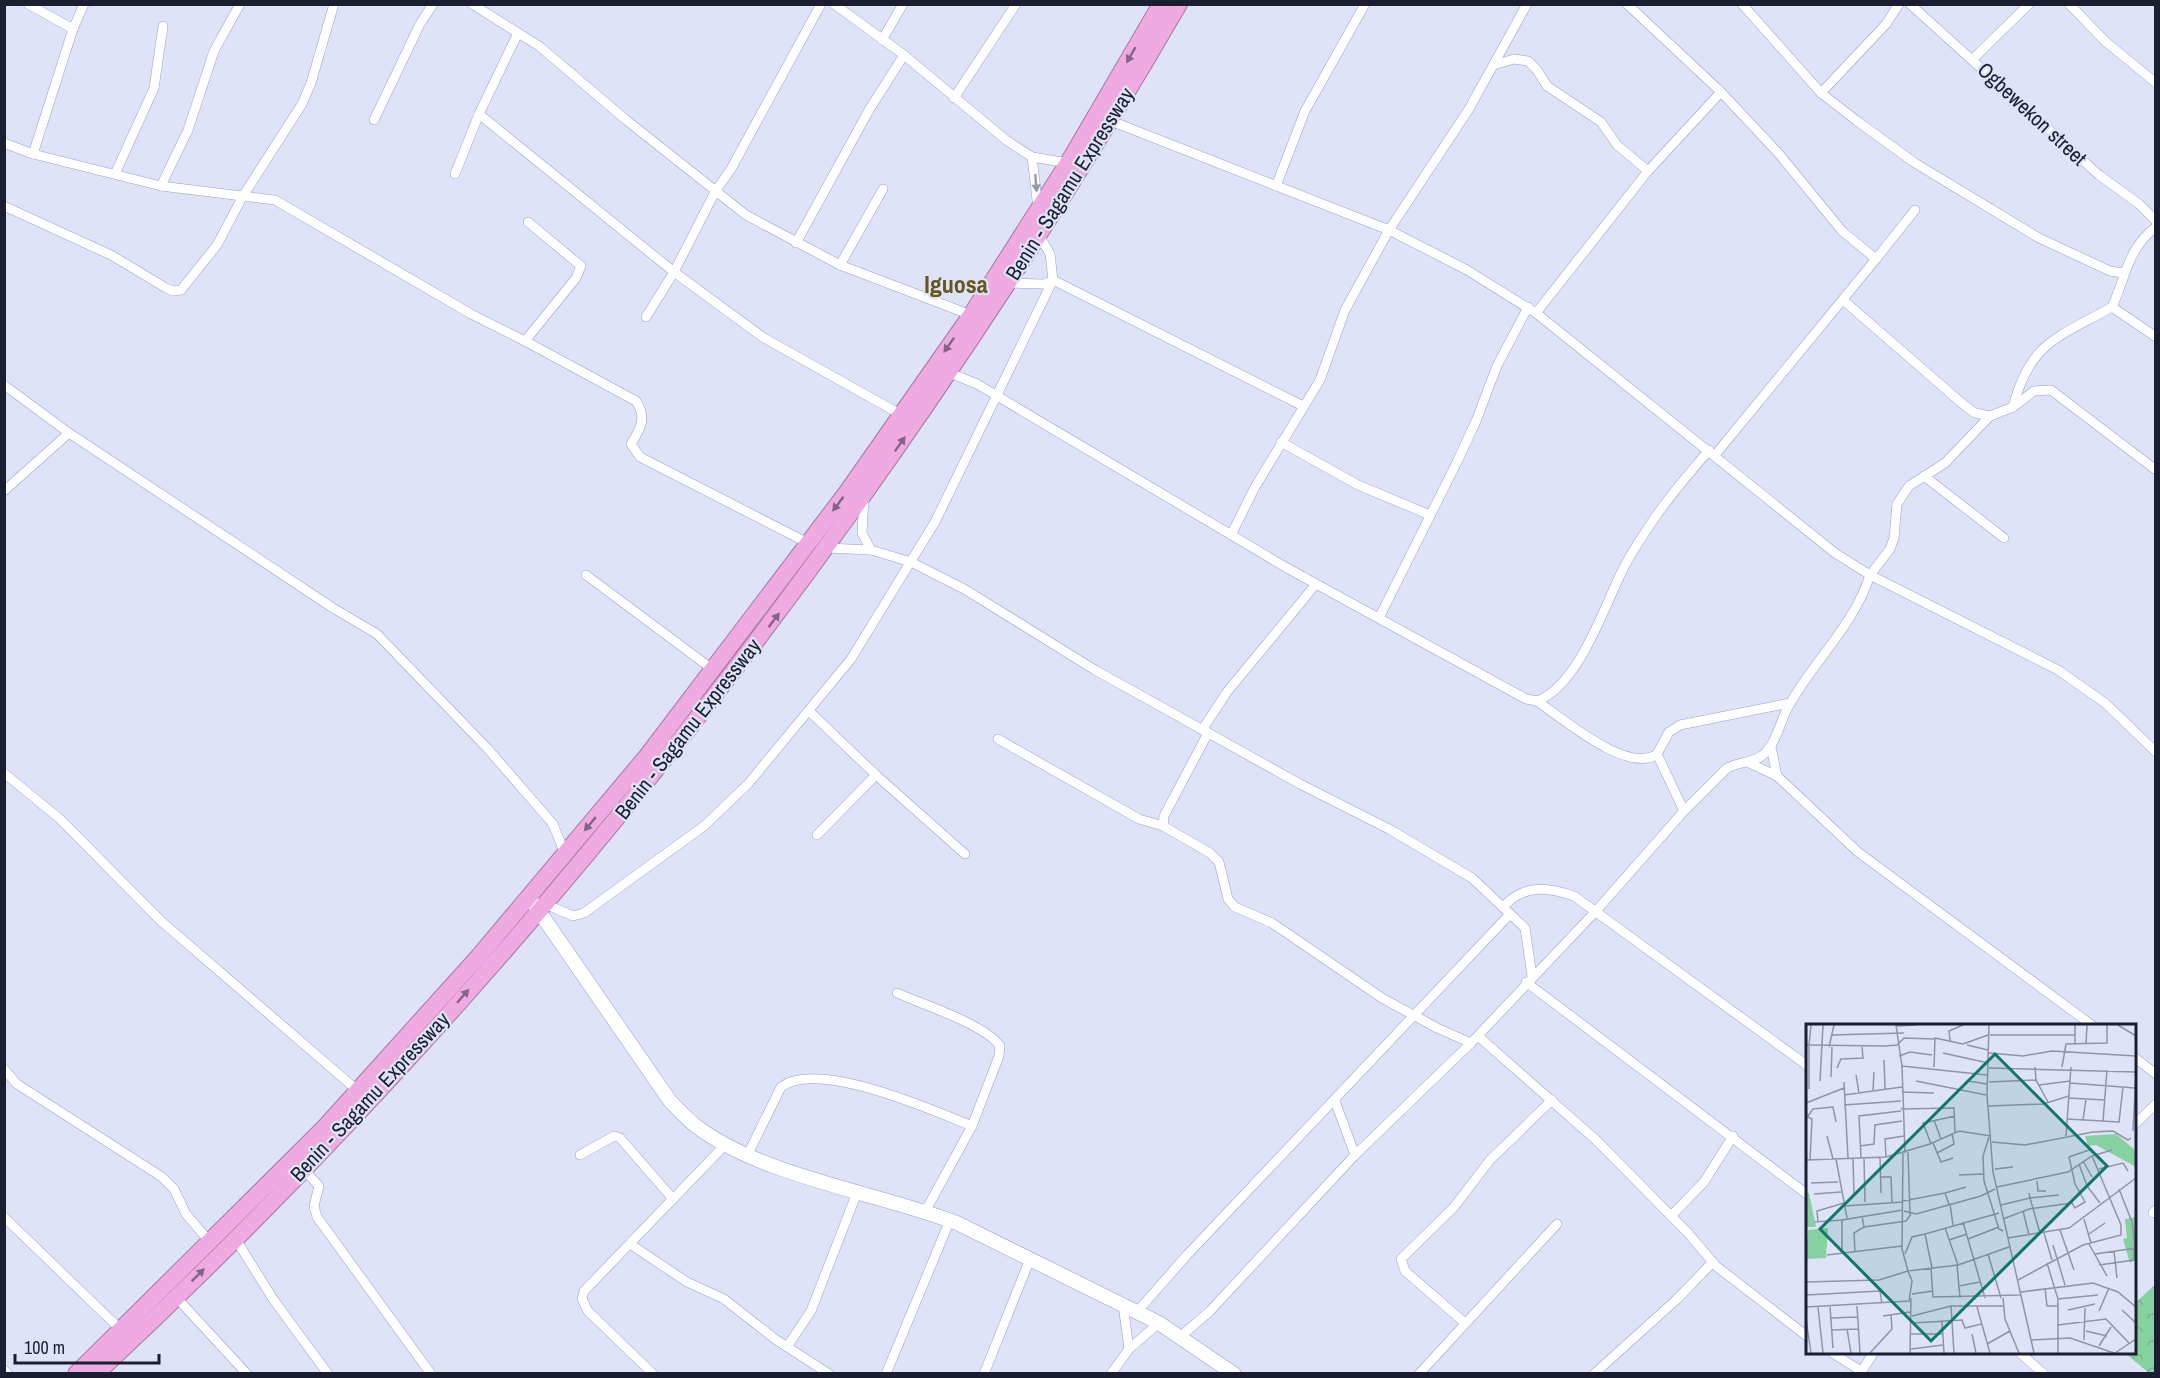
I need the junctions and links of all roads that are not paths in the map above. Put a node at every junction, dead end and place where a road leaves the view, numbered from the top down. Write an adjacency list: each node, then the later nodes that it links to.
1 (28, 4): 22 (street)
2 (84, 4): 22 (street)
3 (240, 4): 43 (street)
4 (334, 4): 47 (street)
5 (433, 4): 34 (street)
6 (472, 4): 23 (street)
7 (821, 4): 46 (street)
8 (834, 4): 24 (street)
9 (903, 4): 24 (street)
10 (1016, 4): 31 (street)
11 (1161, 4): 32 (highway, one-way to 32)
12 (1179, 4): 35 (highway, Benin - Sagamu Expressway)
13 (1365, 4): 44 (street)
14 (1527, 4): 27 (street)
15 (1627, 4): 29 (street)
16 (1742, 4): 30 (street)
17 (1899, 4): 30 (street)
18 (1910, 4): 26 (street, Ogbewekon street)
19 (2029, 4): 26 (street)
20 (2069, 4): 28 (street)
21 (163, 26): 41 (street)
22 (73, 29): 37 (street)
23 (518, 33): 33 (street); 46 (street)
24 (882, 40): 25 (street)
25 (904, 55): 31 (street); 56 (street)
26 (1973, 59): 51 (street, Ogbewekon street)
27 (1494, 65): 40 (street); 54 (street)
28 (2156, 83)
29 (1721, 92): 40 (street); 57 (street)
30 (1821, 93): 60 (street)
31 (954, 98): 38 (street)
32 (1104, 101): 35 (street); 39 (highway)
33 (479, 114): 42 (street); 59 (street)
34 (374, 120)
35 (1111, 121): 44 (street); 55 (highway, Benin - Sagamu Expressway)
36 (4, 143): 37 (street)
37 (33, 154): 41 (street)
38 (1032, 157): 39 (street); 49 (street, one-way to 49)
39 (1068, 163): 49 (highway)
40 (1648, 171): 65 (street)
41 (115, 174): 43 (street)
42 (455, 174)
43 (161, 186): 47 (street)
44 (1276, 186): 54 (street)
45 (883, 189): 58 (street)
46 (715, 192): 56 (street); 59 (street)
47 (243, 196): 48 (street); 69 (street)
48 (4, 206)
49 (1038, 210): 66 (highway)
50 (1916, 210): 57 (street)
51 (2156, 220)
52 (528, 222): 69 (street)
53 (2156, 227): 60 (street)
54 (1389, 230): 65 (street); 73 (street)
55 (1039, 235): 61 (street); 62 (highway, Benin - Sagamu Expressway)
56 (796, 243): 58 (street)
57 (1876, 259): 63 (street)
58 (840, 266): 66 (street)
59 (674, 272): 67 (street); 75 (street)
60 (2122, 273): 64 (street)
61 (1053, 280): 62 (street); 72 (street); 73 (street)
62 (1009, 283): 70 (highway, Benin - Sagamu Expressway)
63 (1843, 300): 76 (street); 79 (street)
64 (2112, 308): 68 (street); 74 (street)
65 (1532, 310): 79 (street); 84 (street)
66 (971, 315): 75 (highway, one-way to 75)
67 (646, 316)
68 (2156, 337)
69 (525, 340): 87 (street)
70 (950, 373): 72 (street); 83 (highway, Benin - Sagamu Expressway, one-way to 70)
71 (4, 385): 77 (street)
72 (996, 396): 85 (street); 90 (street)
73 (1303, 405): 78 (street)
74 (2013, 407): 76 (street); 80 (street)
75 (900, 414): 87 (highway, one-way to 87)
76 (1990, 416): 81 (street)
77 (69, 432): 82 (street); 111 (street)
78 (1281, 442): 84 (street); 85 (street)
79 (1712, 452): 92 (street); 96 (street)
80 (2156, 470)
81 (1924, 476): 86 (street); 92 (street)
82 (4, 491)
83 (864, 495): 88 (highway, Benin - Sagamu Expressway); 89 (street)
84 (1430, 515): 94 (street)
85 (1232, 535): 93 (street)
86 (2004, 538)
87 (808, 543): 95 (highway)
88 (827, 548): 89 (street); 113 (highway, Benin - Sagamu Expressway, one-way to 88)
89 (871, 550): 90 (street)
90 (911, 562): 98 (street); 99 (street)
91 (586, 575): 95 (street)
92 (1870, 575): 97 (street); 102 (street)
93 (1316, 584): 94 (street); 99 (street)
94 (1379, 618): 96 (street)
95 (712, 669): 111 (highway, one-way to 111)
96 (1537, 702): 103 (street)
97 (1791, 703): 101 (street); 103 (street)
98 (809, 711): 106 (street); 113 (street)
99 (1205, 732): 109 (street); 114 (street)
100 (998, 739): 109 (street)
101 (1771, 747): 104 (street); 107 (street)
102 (2156, 752)
103 (1657, 754): 108 (street)
104 (1747, 762): 107 (street); 108 (street)
105 (4, 774): 125 (street)
106 (876, 775): 110 (street); 112 (street)
107 (1777, 776): 119 (street)
108 (1684, 811): 115 (street)
109 (1163, 826): 118 (street)
110 (817, 835)
111 (565, 854): 113 (highway)
112 (965, 854)
113 (538, 904): 125 (highway); 131 (highway, Benin - Sagamu Expressway, one-way to 113); 133 (street)
114 (1506, 911): 115 (street); 116 (street); 118 (street)
115 (1596, 911): 116 (street); 122 (street)
116 (1529, 979): 120 (street); 132 (street)
117 (897, 993): 130 (street)
118 (1413, 1015): 120 (street); 127 (street)
119 (2081, 1022)
120 (1475, 1039): 126 (street); 136 (street)
121 (2136, 1059): 124 (street)
122 (1806, 1065)
123 (4, 1069): 147 (street)
124 (2156, 1074)
125 (357, 1090): 131 (highway)
126 (1552, 1100): 142 (street); 155 (street)
127 (1335, 1101): 136 (street); 153 (street)
128 (2156, 1104): 129 (street)
129 (2136, 1123)
130 (972, 1126): 134 (street); 141 (street)
131 (328, 1134): 137 (highway, Benin - Sagamu Expressway); 147 (highway)
132 (1732, 1136): 139 (street); 142 (street)
133 (725, 1145): 134 (street); 140 (street)
134 (748, 1154): 138 (street)
135 (580, 1155): 140 (street)
136 (1355, 1155): 158 (street)
137 (304, 1170): 146 (highway, Benin - Sagamu Expressway); 171 (street)
138 (858, 1190): 141 (street); 159 (street)
139 (1806, 1193)
140 (673, 1199): 148 (street)
141 (926, 1210): 144 (street)
142 (1671, 1216): 150 (street)
143 (4, 1217): 156 (street)
144 (950, 1220): 149 (street); 174 (street)
145 (1557, 1224): 155 (street)
146 (235, 1238): 151 (highway, Benin - Sagamu Expressway, one-way to 146); 170 (street)
147 (209, 1241): 156 (highway)
148 (630, 1244): 159 (street); 172 (street)
149 (1030, 1259): 152 (street); 175 (street)
150 (1713, 1262): 157 (street); 179 (street)
151 (176, 1297): 164 (highway, Benin - Sagamu Expressway); 169 (street)
152 (1123, 1305): 153 (street); 160 (street)
153 (1136, 1313): 154 (street)
154 (1159, 1323): 158 (street); 160 (street)
155 (1465, 1323): 178 (street)
156 (121, 1330): 164 (highway)
157 (1806, 1335)
158 (1179, 1338): 177 (street)
159 (787, 1347): 173 (street)
160 (1130, 1350): 176 (street)
161 (1832, 1354): 166 (street)
162 (1873, 1354): 166 (street)
163 (2020, 1354): 180 (street)
164 (98, 1369): 168 (highway)
165 (4, 1370): 167 (street)
166 (1861, 1372)
167 (8, 1374)
168 (76, 1374)
169 (247, 1374)
170 (328, 1374)
171 (431, 1374)
172 (652, 1374)
173 (829, 1374)
174 (886, 1374)
175 (984, 1374)
176 (1111, 1374)
177 (1234, 1374)
178 (1419, 1374)
179 (1594, 1374)
180 (2044, 1374)

